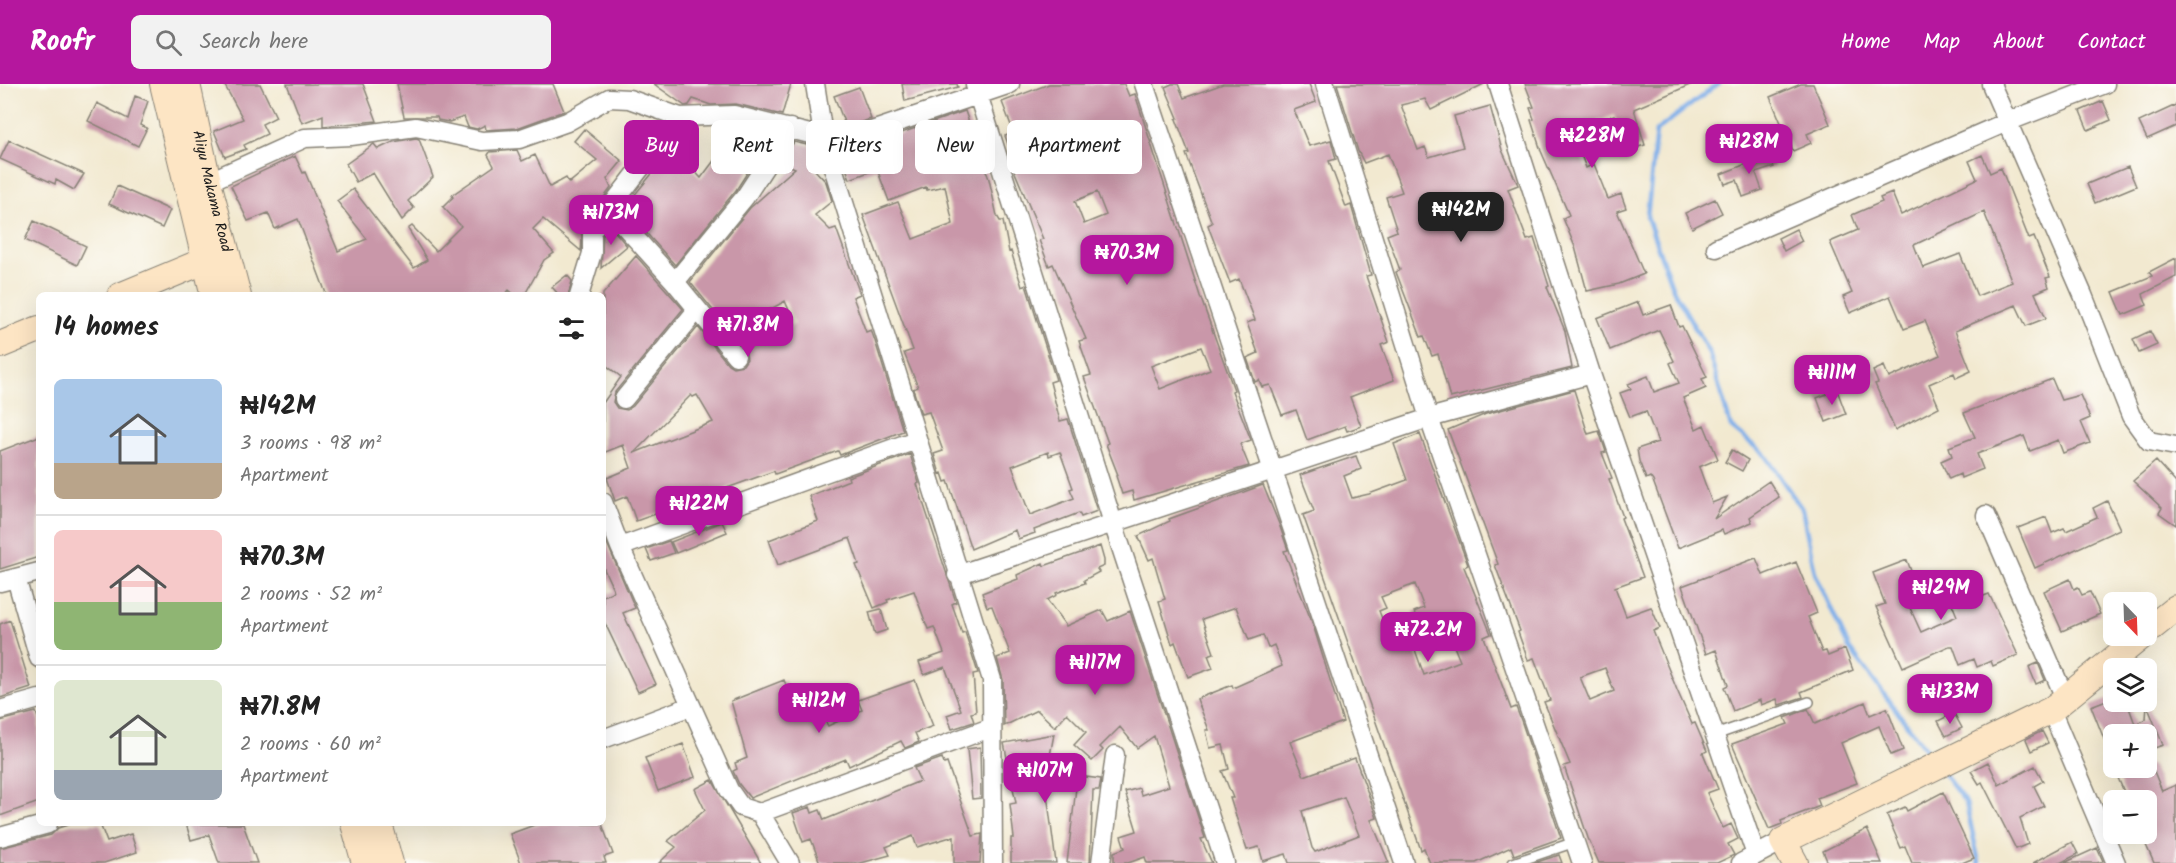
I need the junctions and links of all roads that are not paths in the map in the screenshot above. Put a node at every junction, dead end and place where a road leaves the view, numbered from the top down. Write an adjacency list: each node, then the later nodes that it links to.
1 (163, 84): 21 (street, Aliyu Makama Road)
2 (187, 84): 18 (street, Aliyu Makama Road)
3 (815, 84): 13 (street)
4 (1010, 84): 10 (street)
5 (1144, 84): 36 (street)
6 (1325, 84): 33 (street)
7 (1498, 84): 31 (street)
8 (1991, 84): 15 (street)
9 (2105, 84): 15 (street)
10 (975, 89): 14 (street); 39 (street)
11 (680, 117): 12 (street); 18 (street); 19 (street)
12 (756, 120)
13 (821, 120)
14 (897, 120)
15 (2007, 122): 20 (street); 35 (street)
16 (760, 174): 22 (street)
17 (835, 174): 34 (street)
18 (208, 182): 21 (street, Aliyu Makama Road)
19 (610, 210): 22 (street); 26 (street)
20 (1716, 248)
21 (216, 256): 23 (street); 24 (street, Aliyu Makama Road); 25 (street, Aliyu Makama Road)
22 (675, 282): 27 (street)
23 (130, 292)
24 (214, 292)
25 (236, 292)
26 (580, 292)
27 (697, 310): 30 (street); 32 (street)
28 (36, 330): 29 (street)
29 (0, 345)
30 (736, 356)
31 (1591, 374): 33 (street); 54 (street)
32 (624, 399)
33 (1429, 418): 36 (street); 62 (street)
34 (916, 440): 40 (street); 42 (street)
35 (2176, 446)
36 (1272, 470): 39 (street); 71 (street)
37 (606, 510): 40 (street)
38 (1986, 515): 50 (street)
39 (1113, 523): 42 (street); 70 (street)
40 (620, 547): 51 (street)
41 (36, 573): 43 (street)
42 (957, 575): 53 (street)
43 (8, 580): 47 (street)
44 (2176, 608): 45 (street)
45 (2157, 623)
46 (2130, 646): 50 (street)
47 (36, 650)
48 (36, 700): 52 (street)
49 (1809, 702): 54 (lane)
50 (2058, 704): 63 (street); 74 (street)
51 (691, 706): 55 (street); 57 (street)
52 (0, 710)
53 (990, 728): 57 (street); 68 (street)
54 (1715, 735): 64 (street)
55 (606, 738)
56 (1115, 754): 69 (street)
57 (760, 813): 65 (street)
58 (41, 826): 61 (street)
59 (355, 826): 66 (street)
60 (380, 826): 67 (street)
61 (0, 837)
62 (1575, 842): 72 (lane); 73 (street)
63 (1789, 852): 64 (street)
64 (1748, 859)
65 (784, 862)
66 (365, 863)
67 (390, 863)
68 (993, 863)
69 (1101, 863)
70 (1225, 863)
71 (1404, 863)
72 (1513, 863)
73 (1582, 863)
74 (2116, 863)

